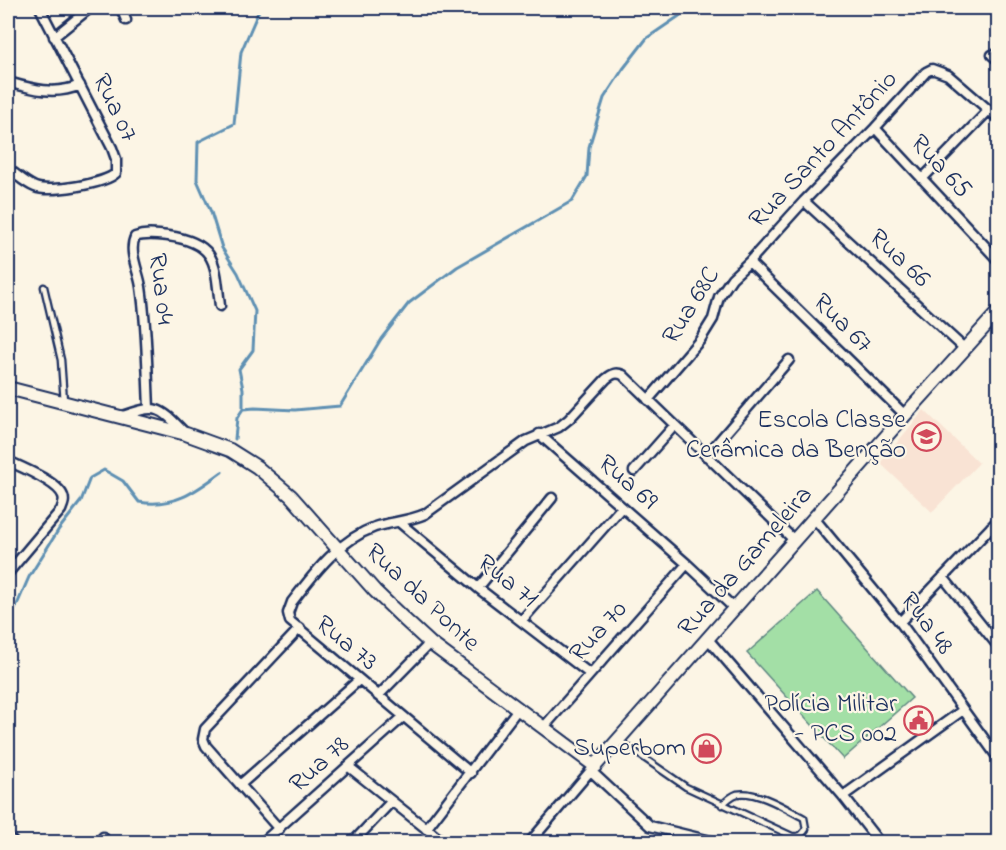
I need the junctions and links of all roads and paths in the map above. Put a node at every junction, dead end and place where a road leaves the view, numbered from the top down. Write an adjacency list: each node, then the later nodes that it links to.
1 (40, 8): 5 (street, Rua 07)
2 (90, 8): 5 (street)
3 (120, 8): 4 (street)
4 (126, 20)
5 (54, 37): 7 (street, Rua 07)
6 (8, 82): 7 (street)
7 (80, 85): 11 (street, Rua 07)
8 (989, 110): 9 (street); 10 (street, Rua Santo Antônio); 12 (street)
9 (999, 118)
10 (875, 128): 12 (street, Rua 65); 13 (street, Rua Santo Antônio)
11 (8, 169)
12 (922, 179): 14 (street, Rua 65)
13 (804, 201): 15 (street, Rua Santo Antônio); 19 (street, Rua 66)
14 (999, 260)
15 (749, 262): 22 (street, Rua 68C); 25 (street, Rua 67)
16 (44, 286): 23 (lane)
17 (220, 306): 24 (street, Rua 04)
18 (999, 312): 19 (street, Rua da Gameleira)
19 (965, 349): 25 (street, Rua da Gameleira)
20 (789, 360): 30 (street)
21 (8, 388): 23 (street, Rua da Ponte)
22 (648, 400): 27 (street); 29 (street)
23 (64, 402): 26 (street, Rua da Ponte)
24 (149, 408): 26 (street); 28 (street)
25 (905, 415): 35 (street, Rua da Gameleira)
26 (120, 417): 28 (street, Rua da Ponte)
27 (674, 426): 30 (street); 32 (street)
28 (186, 434): 41 (street, Rua da Ponte)
29 (539, 434): 34 (street, Rua 69); 37 (street)
30 (706, 456): 40 (street)
31 (8, 461): 43 (street)
32 (634, 471)
33 (552, 498): 45 (street)
34 (622, 507): 42 (street, Rua 69); 47 (street)
35 (814, 518): 40 (street, Rua da Gameleira); 48 (street, Rua 48)
36 (999, 520): 38 (street)
37 (399, 522): 41 (street); 45 (street, Rua 71)
38 (991, 527): 39 (street); 44 (street)
39 (999, 536)
40 (794, 540): 46 (street, Rua da Gameleira)
41 (337, 550): 49 (street); 51 (street, Rua da Ponte)
42 (687, 564): 46 (street, Rua 69); 53 (street, Rua 70)
43 (8, 573)
44 (943, 577): 48 (street); 52 (street)
45 (478, 588): 47 (street, Rua 71)
46 (735, 609): 50 (street, Rua da Gameleira)
47 (522, 620): 53 (street, Rua 71)
48 (900, 622): 57 (street, Rua 48)
49 (300, 628): 54 (street, Rua 73); 65 (street, Rua 73)
50 (708, 639): 60 (street, Rua da Gameleira); 66 (street)
51 (430, 642): 55 (street); 56 (street, Rua da Ponte)
52 (999, 646)
53 (590, 674): 59 (street, Rua 70)
54 (359, 680): 55 (street, Rua 73); 65 (street)
55 (378, 696): 58 (street, Rua 73)
56 (518, 710): 59 (street, Rua da Ponte); 64 (street)
57 (963, 710): 61 (street, Rua 48); 66 (street)
58 (403, 717): 62 (street, Rua 78); 64 (street, Rua 73)
59 (543, 728): 63 (street, Rua da Ponte)
60 (618, 740): 63 (street, Rua da Gameleira); 68 (lane)
61 (997, 754)
62 (349, 767): 67 (street); 69 (street, Rua 78)
63 (593, 769): 76 (street, Rua da Gameleira); 77 (street)
64 (471, 773): 70 (street)
65 (241, 784): 69 (street)
66 (843, 796): 78 (street)
67 (391, 802): 70 (street); 74 (street)
68 (722, 805): 68 (lane)
69 (279, 829): 73 (street, Rua 78)
70 (426, 829): 75 (street)
71 (8, 837): 72 (street)
72 (13, 843)
73 (263, 843)
74 (353, 843)
75 (443, 843)
76 (530, 843)
77 (715, 843)
78 (879, 843)

